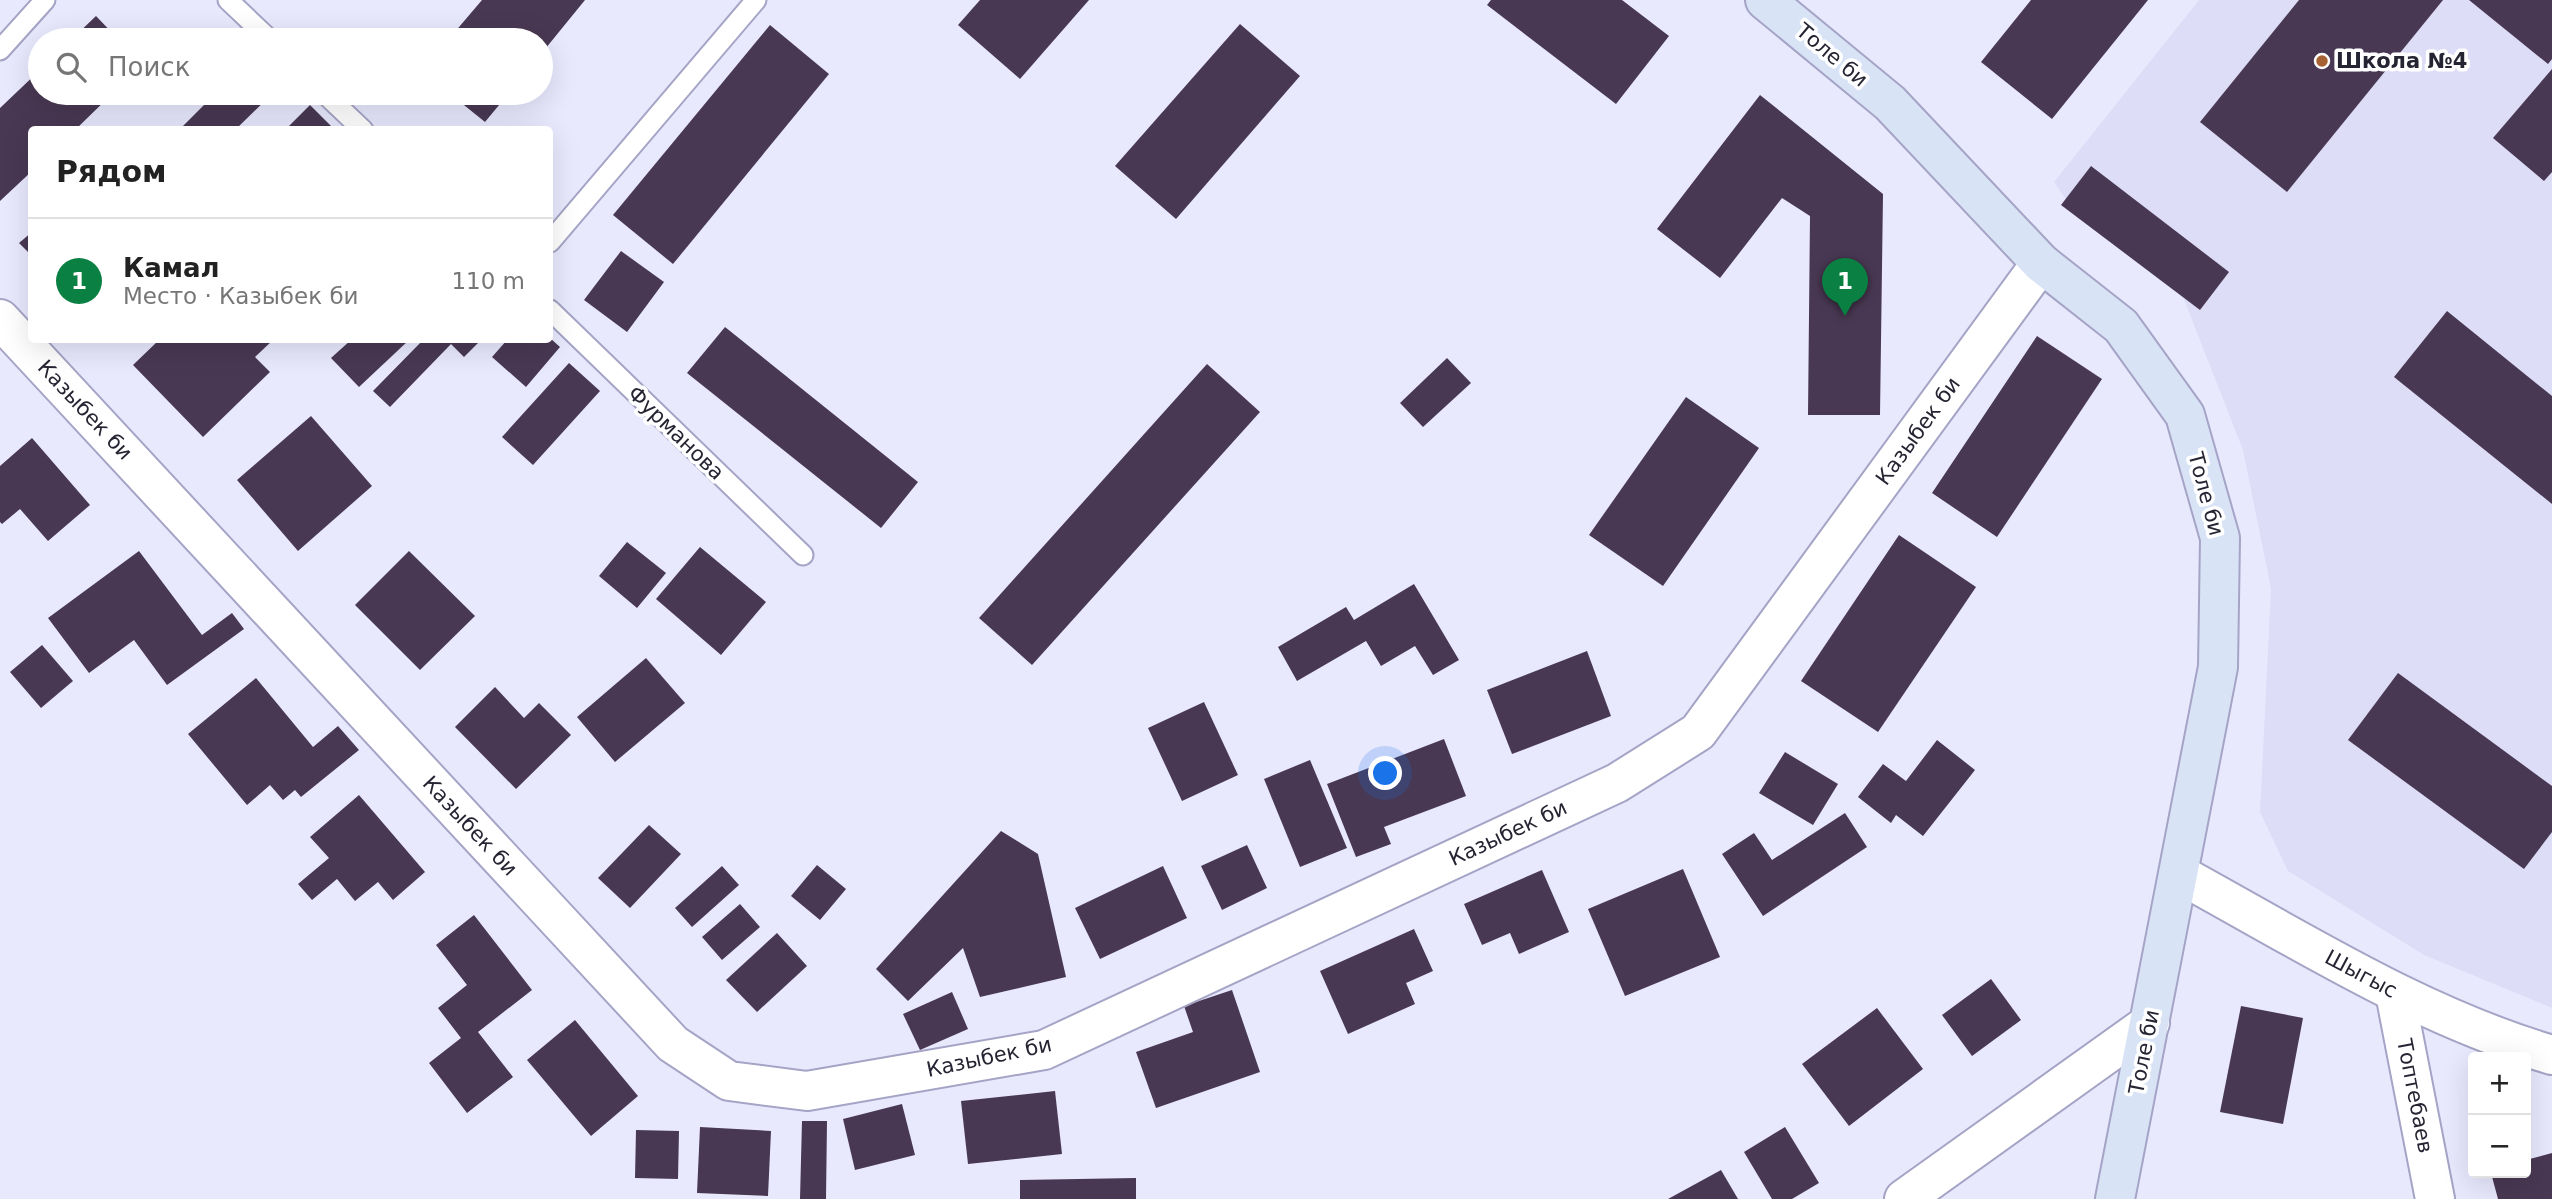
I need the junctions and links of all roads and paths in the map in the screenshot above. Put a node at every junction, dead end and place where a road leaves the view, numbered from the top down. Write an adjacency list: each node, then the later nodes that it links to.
1 (45, 0): 6 (lane)
2 (228, 0): 5 (lane)
3 (756, 0): 9 (lane)
4 (1765, 0): 10 (main road, Толе би)
5 (257, 28)
6 (0, 50)
7 (337, 105): 8 (lane)
8 (359, 126)
9 (553, 238)
10 (2041, 263): 12 (street, Казыбек би); 14 (main road, Толе би)
11 (553, 313): 13 (lane, Фурманова)
12 (0, 319)
13 (803, 555)
14 (2179, 874): 15 (street, Шыгыс); 16 (main road, Толе би)
15 (2395, 993): 17 (street, Шыгыс); 20 (street, Топтебаев)
16 (2150, 1023): 18 (street); 19 (main road, Толе би)
17 (2552, 1055)
18 (1904, 1199)
19 (2115, 1199)
20 (2435, 1199)

